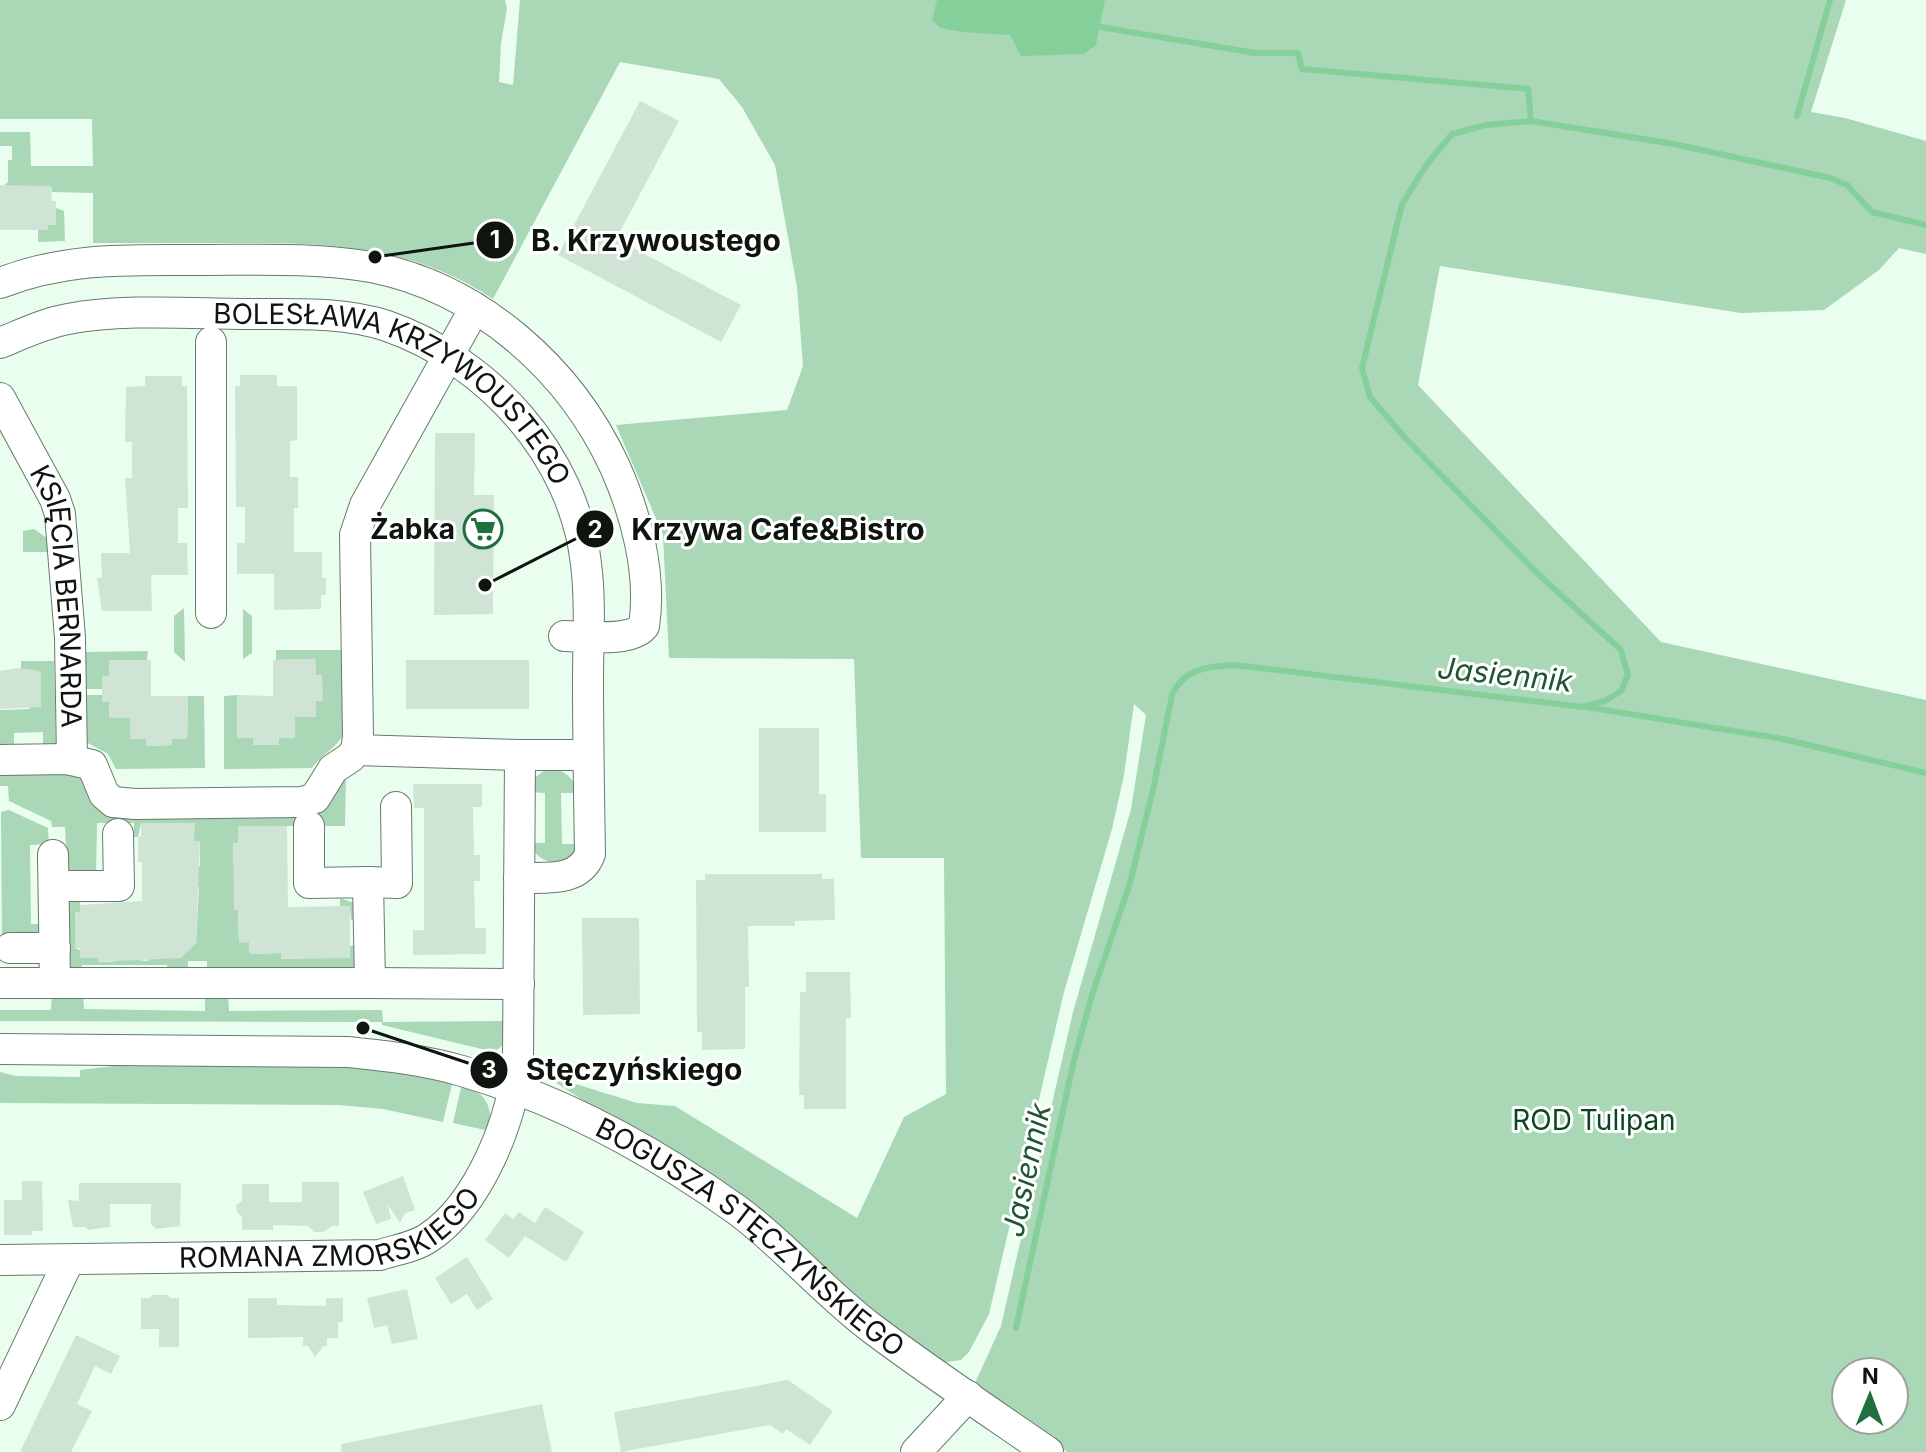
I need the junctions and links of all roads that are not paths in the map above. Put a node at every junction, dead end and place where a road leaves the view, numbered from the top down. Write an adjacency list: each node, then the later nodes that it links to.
1 (0, 283): 2 (street, BOLESŁAWA KRZYWOUSTEGO)
2 (475, 308): 5 (street); 8 (street, BOLESŁAWA KRZYWOUSTEGO)
3 (211, 342): 7 (street)
4 (0, 343): 5 (street, BOLESŁAWA KRZYWOUSTEGO)
5 (447, 355): 8 (street, BOLESŁAWA KRZYWOUSTEGO); 9 (street)
6 (0, 398): 13 (street, KSIĘCIA BERNARDA)
7 (211, 613)
8 (576, 636): 11 (street)
9 (356, 750): 10 (street); 13 (street)
10 (520, 755): 11 (street); 18 (street, ROMANA ZMORSKIEGO)
11 (588, 755): 18 (street)
12 (0, 760): 13 (street)
13 (72, 760)
14 (396, 807): 19 (street)
15 (309, 826): 19 (street)
16 (118, 834): 20 (street)
17 (53, 855): 20 (street)
18 (519, 878): 26 (street, ROMANA ZMORSKIEGO)
19 (368, 882): 25 (street)
20 (54, 886): 22 (street)
21 (10, 948): 22 (street)
22 (55, 948): 24 (street)
23 (0, 983): 24 (street)
24 (55, 983): 25 (street)
25 (370, 983): 26 (street)
26 (519, 984): 28 (street, ROMANA ZMORSKIEGO)
27 (0, 1049): 28 (street, BOGUSZA STĘCZYŃSKIEGO)
28 (516, 1089): 30 (street, ROMANA ZMORSKIEGO); 31 (street, BOGUSZA STĘCZYŃSKIEGO)
29 (0, 1260): 30 (street, ROMANA ZMORSKIEGO)
30 (69, 1260): 32 (street)
31 (968, 1396): 33 (street); 34 (street, BOGUSZA STĘCZYŃSKIEGO)
32 (0, 1405)
33 (916, 1452)
34 (1048, 1452)

